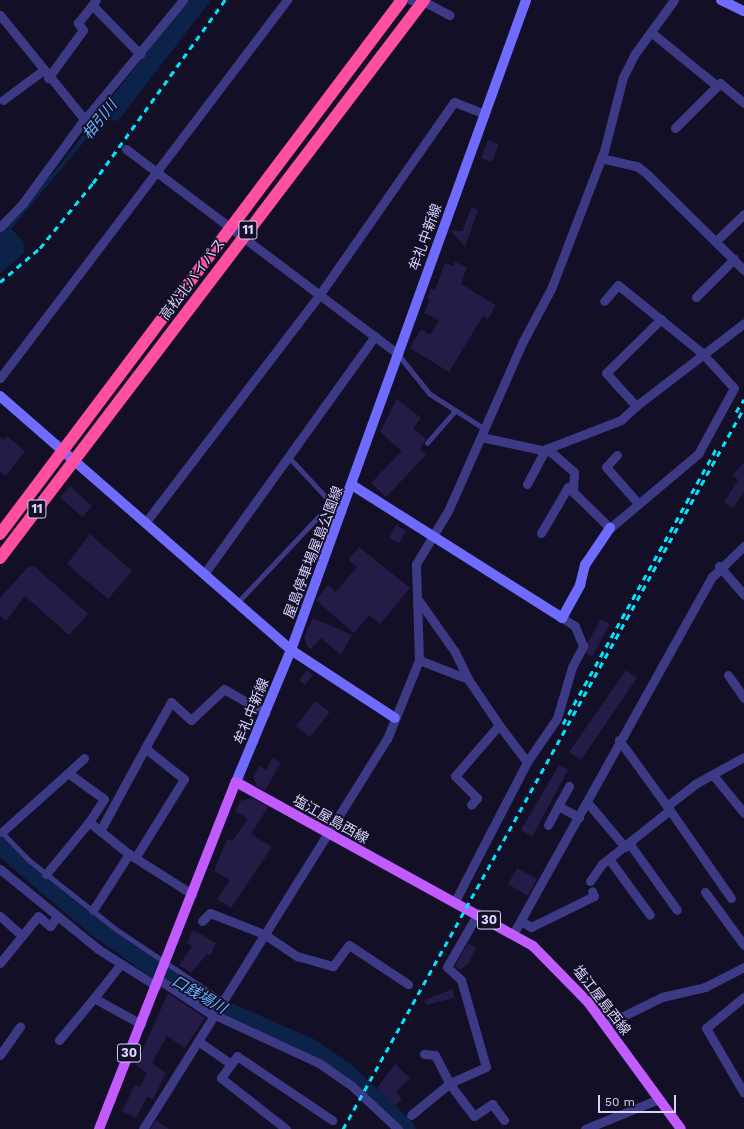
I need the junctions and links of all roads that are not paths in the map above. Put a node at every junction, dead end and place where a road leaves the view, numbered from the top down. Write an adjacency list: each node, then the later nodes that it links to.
1 (183, 0): 13 (street)
2 (287, 0): 23 (street)
3 (402, 0): 26 (highway, 高松北バイパス / 11)
4 (419, 0): 11 (street); 27 (highway, 高松北バイパス / 11)
5 (526, 0): 18 (main road, 牟礼中新線)
6 (674, 0): 12 (street)
7 (721, 0): 9 (main road)
8 (94, 2): 13 (street); 14 (street)
9 (744, 11)
10 (0, 15): 14 (street)
11 (449, 15)
12 (652, 33): 15 (street); 22 (street)
13 (140, 54): 19 (street)
14 (45, 74): 16 (street); 19 (street)
15 (717, 86): 17 (street); 20 (street)
16 (3, 100)
17 (744, 103)
18 (485, 114): 31 (street); 38 (main road, 牟礼中新線)
19 (85, 120): 25 (street)
20 (675, 128)
21 (126, 149): 23 (street)
22 (601, 158): 28 (street); 43 (street)
23 (157, 171): 26 (street); 39 (street)
24 (744, 214): 28 (street)
25 (0, 227)
26 (233, 228): 27 (street); 46 (highway, 高松北バイパス / 11)
27 (244, 236): 31 (street); 49 (highway, 高松北バイパス / 11)
28 (716, 241): 29 (street)
29 (734, 259): 30 (street); 32 (street)
30 (744, 270)
31 (320, 294): 36 (street); 55 (street)
32 (696, 297)
33 (604, 301): 34 (street)
34 (661, 319): 37 (street); 41 (street)
35 (744, 323): 37 (street)
36 (375, 336): 38 (street); 48 (street)
37 (702, 353): 41 (street); 53 (street)
38 (398, 354): 42 (lane); 51 (main road, 牟礼中新線)
39 (0, 378)
40 (0, 396): 46 (main road, 屋島停車場屋島公園線)
41 (636, 406): 45 (street)
42 (455, 411): 43 (lane); 44 (lane)
43 (483, 433): 45 (street); 59 (street)
44 (427, 443)
45 (546, 449): 50 (street); 52 (street)
46 (63, 451): 49 (main road, 屋島停車場屋島公園線); 58 (highway, 高松北バイパス / 11)
47 (617, 455): 53 (street)
48 (288, 456): 54 (lane); 63 (street)
49 (74, 460): 55 (main road, 屋島停車場屋島公園線); 61 (highway, 高松北バイパス / 11)
50 (527, 484)
51 (352, 485): 54 (main road, 屋島停車場屋島公園線); 59 (main road, 屋島停車場屋島公園線)
52 (573, 492): 56 (street); 57 (street)
53 (638, 503): 56 (street)
54 (340, 517): 66 (lane); 68 (main road, 屋島停車場屋島公園線)
55 (145, 523): 63 (main road, 屋島停車場屋島公園線)
56 (610, 528): 67 (main road)
57 (541, 533)
58 (0, 534)
59 (432, 535): 65 (street); 67 (main road, 屋島停車場屋島公園線)
60 (744, 546): 62 (street)
61 (0, 558)
62 (720, 566): 64 (street); 76 (street)
63 (204, 574): 66 (main road, 屋島停車場屋島公園線)
64 (744, 595)
65 (417, 598): 69 (street); 71 (street)
66 (237, 603): 68 (main road, 屋島停車場屋島公園線)
67 (562, 618): 80 (street)
68 (291, 650): 73 (main road, 牟礼中新線); 74 (main road)
69 (420, 660): 71 (street); 74 (street)
70 (728, 675): 72 (street)
71 (468, 679): 75 (street)
72 (744, 698)
73 (265, 713): 77 (street); 83 (main road, 牟礼中新線)
74 (395, 718): 97 (street)
75 (499, 725): 80 (street); 87 (street)
76 (619, 740): 86 (street); 90 (street)
77 (145, 748): 88 (street); 99 (street)
78 (744, 757): 82 (street)
79 (84, 758): 81 (street)
80 (527, 762): 108 (street)
81 (68, 773): 85 (street); 95 (street)
82 (713, 775): 90 (street); 91 (street)
83 (236, 782): 97 (main road, 塩江屋島西線 / 30); 106 (main road, 30)
84 (569, 786): 89 (street)
85 (104, 799): 88 (street); 93 (street)
86 (587, 802): 92 (street); 98 (street)
87 (471, 805)
88 (114, 806): 96 (street)
89 (558, 806): 92 (street); 94 (street)
90 (668, 808): 98 (street); 107 (street)
91 (744, 813)
92 (579, 817): 116 (street)
93 (89, 822): 96 (street); 102 (street)
94 (548, 825)
95 (1, 831): 102 (lane)
96 (100, 831): 99 (street)
97 (329, 835): 108 (main road, 塩江屋島西線 / 30); 117 (street)
98 (627, 845): 100 (street); 110 (street)
99 (132, 856): 106 (street); 109 (street)
100 (609, 859): 103 (street); 112 (street)
101 (0, 869): 114 (street)
102 (46, 874): 109 (lane)
103 (590, 881)
104 (592, 892): 116 (street)
105 (705, 892): 120 (street)
106 (192, 894): 122 (main road, 30)
107 (731, 898)
108 (455, 901): 111 (main road, 塩江屋島西線 / 30)
109 (93, 910): 122 (lane)
110 (677, 910)
111 (478, 913): 118 (main road, 塩江屋島西線 / 30); 139 (street)
112 (650, 915)
113 (0, 916): 119 (street)
114 (58, 917): 119 (street); 123 (street)
115 (202, 921): 117 (street)
116 (521, 921): 118 (street)
117 (264, 934): 126 (street); 129 (street)
118 (513, 934): 132 (main road, 塩江屋島西線 / 30)
119 (22, 936): 121 (street)
120 (744, 945)
121 (0, 962)
122 (165, 963): 125 (main road, 30); 129 (lane)
123 (120, 965): 125 (street); 128 (street)
124 (744, 968): 132 (street)
125 (158, 980): 130 (street); 131 (main road, 30)
126 (408, 984)
127 (744, 997): 140 (street)
128 (94, 998): 131 (street); 134 (street)
129 (223, 1002): 130 (street)
130 (215, 1015): 135 (street); 148 (street)
131 (141, 1024): 145 (main road, 30)
132 (605, 1025): 141 (main road, 塩江屋島西線 / 30)
133 (20, 1026): 137 (street)
134 (59, 1040)
135 (198, 1041): 138 (street); 146 (street)
136 (424, 1054): 139 (street)
137 (0, 1055)
138 (231, 1064): 143 (street); 147 (street)
139 (449, 1083): 142 (street); 144 (street)
140 (744, 1093)
141 (659, 1099): 149 (street); 150 (main road, 塩江屋島西線 / 30)
142 (412, 1115)
143 (332, 1120)
144 (504, 1120)
145 (99, 1129)
146 (143, 1129)
147 (286, 1129)
148 (398, 1129)
149 (585, 1129)
150 (681, 1129)

